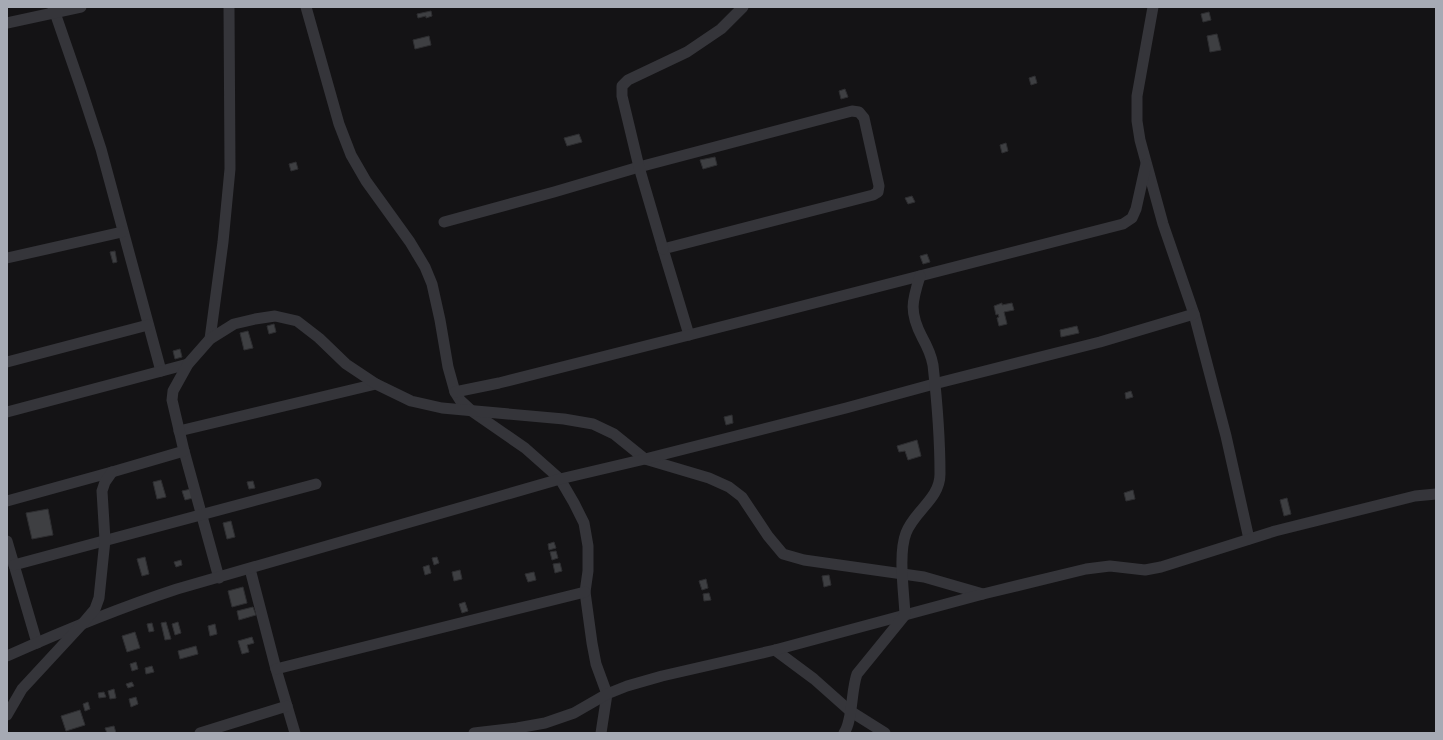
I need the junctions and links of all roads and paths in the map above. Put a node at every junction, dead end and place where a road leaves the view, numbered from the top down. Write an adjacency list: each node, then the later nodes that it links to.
1 (81, 7): 6 (street)
2 (229, 7): 18 (street)
3 (306, 7): 24 (street)
4 (743, 7): 9 (street)
5 (1153, 7): 8 (street)
6 (54, 10): 7 (street); 11 (street)
7 (7, 23)
8 (1146, 164): 14 (street); 15 (street)
9 (639, 167): 10 (street); 12 (street); 12 (street)
10 (444, 222)
11 (122, 232): 13 (street); 16 (street)
12 (663, 250): 17 (street)
13 (7, 258)
14 (920, 276): 17 (street); 23 (street)
15 (1194, 314): 23 (street); 36 (street)
16 (148, 325): 19 (street); 21 (street)
17 (689, 335): 24 (street)
18 (210, 339): 20 (street); 22 (street)
19 (7, 362)
20 (188, 364): 21 (street); 27 (street)
21 (161, 371): 25 (street)
22 (376, 384): 26 (street); 27 (street)
23 (934, 384): 29 (street); 41 (street)
24 (455, 392): 26 (street)
25 (7, 412)
26 (473, 412): 29 (street); 31 (street)
27 (179, 431): 28 (street)
28 (184, 451): 30 (street); 35 (street)
29 (645, 459): 31 (street); 41 (street)
30 (112, 472): 34 (street); 38 (street)
31 (560, 478): 40 (street); 43 (street)
32 (316, 484): 35 (street)
33 (1436, 494): 36 (street)
34 (7, 501)
35 (202, 514): 38 (street); 42 (street)
36 (1249, 539): 44 (street)
37 (7, 540): 39 (street)
38 (106, 540): 39 (street); 46 (street)
39 (14, 565): 47 (street)
40 (250, 569): 42 (street); 50 (street)
41 (903, 574): 44 (street); 45 (street)
42 (219, 578): 46 (street)
43 (585, 592): 50 (street); 51 (street)
44 (983, 594): 45 (street)
45 (904, 615): 48 (street); 53 (street)
46 (84, 622): 47 (street); 54 (street)
47 (37, 643): 49 (street)
48 (775, 650): 51 (street); 53 (street)
49 (7, 656)
50 (276, 669): 52 (street)
51 (607, 694): 57 (street); 58 (street)
52 (287, 706): 55 (street); 56 (street)
53 (850, 711): 59 (street); 60 (street)
54 (7, 715)
55 (200, 733)
56 (295, 733)
57 (474, 733)
58 (601, 733)
59 (844, 733)
60 (885, 733)

